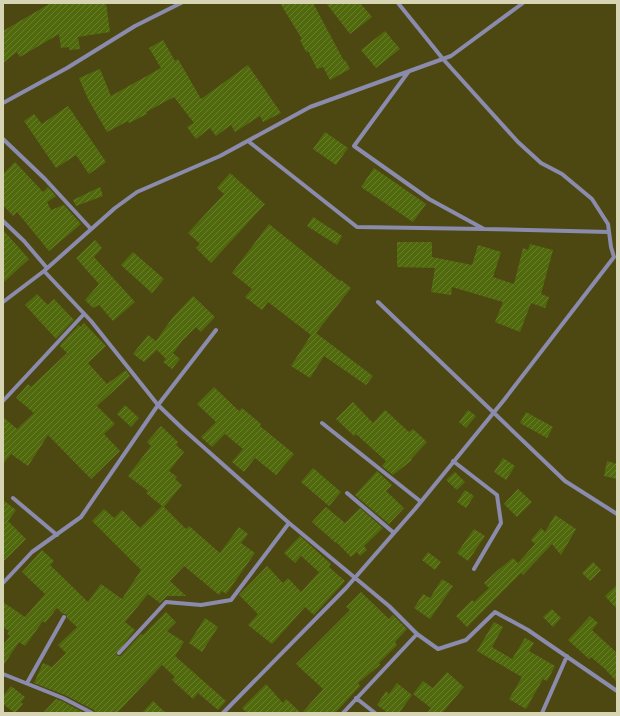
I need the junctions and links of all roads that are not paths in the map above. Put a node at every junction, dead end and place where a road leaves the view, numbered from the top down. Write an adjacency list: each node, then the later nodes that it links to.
1 (181, 3): 6 (street)
2 (398, 3): 4 (street)
3 (522, 3): 4 (street)
4 (443, 59): 5 (street); 12 (street)
5 (409, 71): 8 (street); 11 (street)
6 (3, 102)
7 (3, 139): 10 (street)
8 (248, 141): 10 (street); 11 (street)
9 (3, 221): 13 (street)
10 (91, 229): 13 (street)
11 (484, 229): 12 (street)
12 (609, 232): 21 (street)
13 (47, 268): 14 (street)
14 (44, 271): 15 (street); 17 (street)
15 (3, 302)
16 (378, 302): 21 (street)
17 (84, 314): 19 (street); 20 (street)
18 (216, 330): 20 (street)
19 (3, 401)
20 (158, 405): 28 (street); 30 (street)
21 (493, 412): 23 (street); 27 (street)
22 (322, 423): 26 (street)
23 (453, 461): 26 (street); 31 (street)
24 (347, 493): 29 (street)
25 (13, 498): 30 (street)
26 (420, 501): 29 (street)
27 (617, 514)
28 (289, 523): 32 (street); 36 (street)
29 (394, 533): 32 (street)
30 (57, 535): 33 (street)
31 (474, 569)
32 (354, 578): 35 (street); 43 (street)
33 (3, 583)
34 (64, 617): 39 (street)
35 (417, 634): 37 (street); 41 (street)
36 (119, 652)
37 (567, 656): 40 (street); 46 (street)
38 (3, 674): 39 (street)
39 (27, 684): 42 (street)
40 (617, 691)
41 (356, 698): 44 (street); 45 (street)
42 (92, 713)
43 (223, 713)
44 (343, 713)
45 (375, 713)
46 (542, 713)

